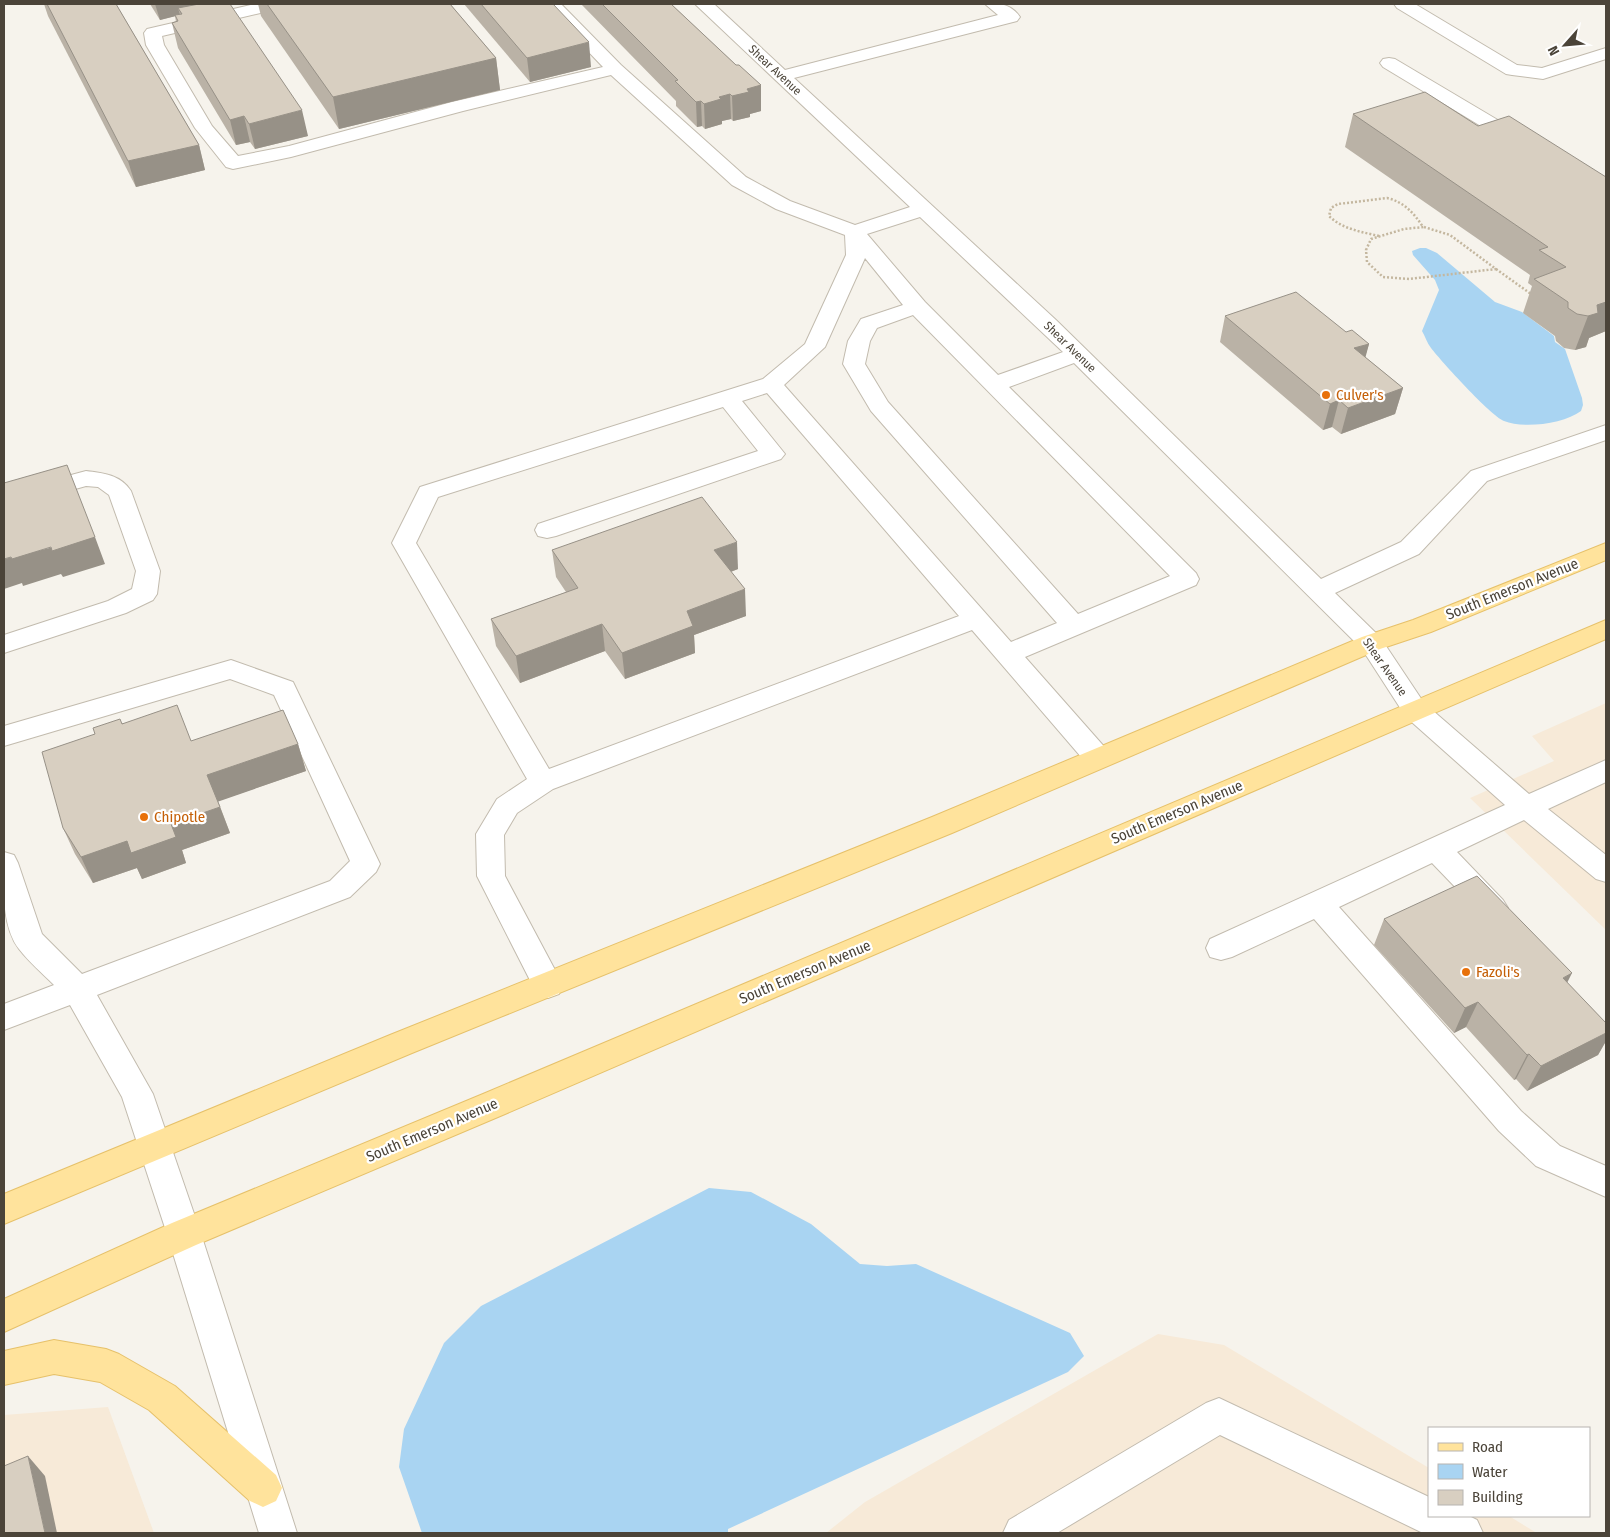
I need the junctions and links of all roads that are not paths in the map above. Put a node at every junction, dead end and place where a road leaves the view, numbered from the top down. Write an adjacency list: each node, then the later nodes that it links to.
1 (276, 4): 8 (street)
2 (552, 4): 8 (street)
3 (704, 4): 9 (street, Shear Avenue)
4 (994, 4): 9 (street)
5 (1403, 4): 6 (street)
6 (1606, 53)
7 (1389, 63): 10 (street)
8 (615, 69): 12 (street)
9 (782, 76): 11 (street, Shear Avenue)
10 (1537, 152)
11 (923, 209): 12 (street); 14 (street, Shear Avenue)
12 (855, 232): 13 (street); 15 (street)
13 (917, 307): 16 (street); 24 (street)
14 (1077, 354): 16 (street); 22 (street, Shear Avenue)
15 (771, 384): 17 (street); 23 (street)
16 (995, 384): 24 (street)
17 (728, 398): 20 (street); 33 (street)
18 (1606, 432): 22 (street)
19 (4, 500): 27 (street)
20 (547, 530)
21 (1606, 551): 26 (main road, South Emerson Avenue)
22 (1318, 591): 26 (street, Shear Avenue)
23 (976, 619): 28 (street); 33 (street)
24 (1074, 626): 28 (street)
25 (1606, 629): 29 (main road, South Emerson Avenue)
26 (1371, 643): 29 (street, Shear Avenue); 31 (main road, South Emerson Avenue)
27 (4, 644)
28 (1007, 654): 31 (street)
29 (1415, 710): 34 (street, Shear Avenue); 47 (main road, South Emerson Avenue)
30 (4, 736): 42 (street)
31 (1098, 758): 41 (main road, South Emerson Avenue)
32 (1606, 770): 34 (street)
33 (543, 782): 41 (street)
34 (1526, 807): 35 (street); 37 (street, Shear Avenue)
35 (1437, 850): 38 (street); 39 (street)
36 (4, 863): 42 (street)
37 (1606, 871)
38 (1318, 904): 40 (street); 45 (street)
39 (1512, 927)
40 (1221, 948)
41 (548, 985): 44 (main road, South Emerson Avenue)
42 (78, 990): 43 (street); 44 (street)
43 (4, 1016)
44 (155, 1147): 46 (main road, South Emerson Avenue); 47 (street)
45 (1606, 1182)
46 (4, 1209)
47 (184, 1234): 48 (main road, South Emerson Avenue); 50 (street)
48 (4, 1316)
49 (4, 1368): 50 (main road)
50 (263, 1488): 53 (street)
51 (1428, 1516): 54 (street)
52 (1430, 1517): 55 (street)
53 (278, 1533)
54 (1022, 1533)
55 (1464, 1533)

